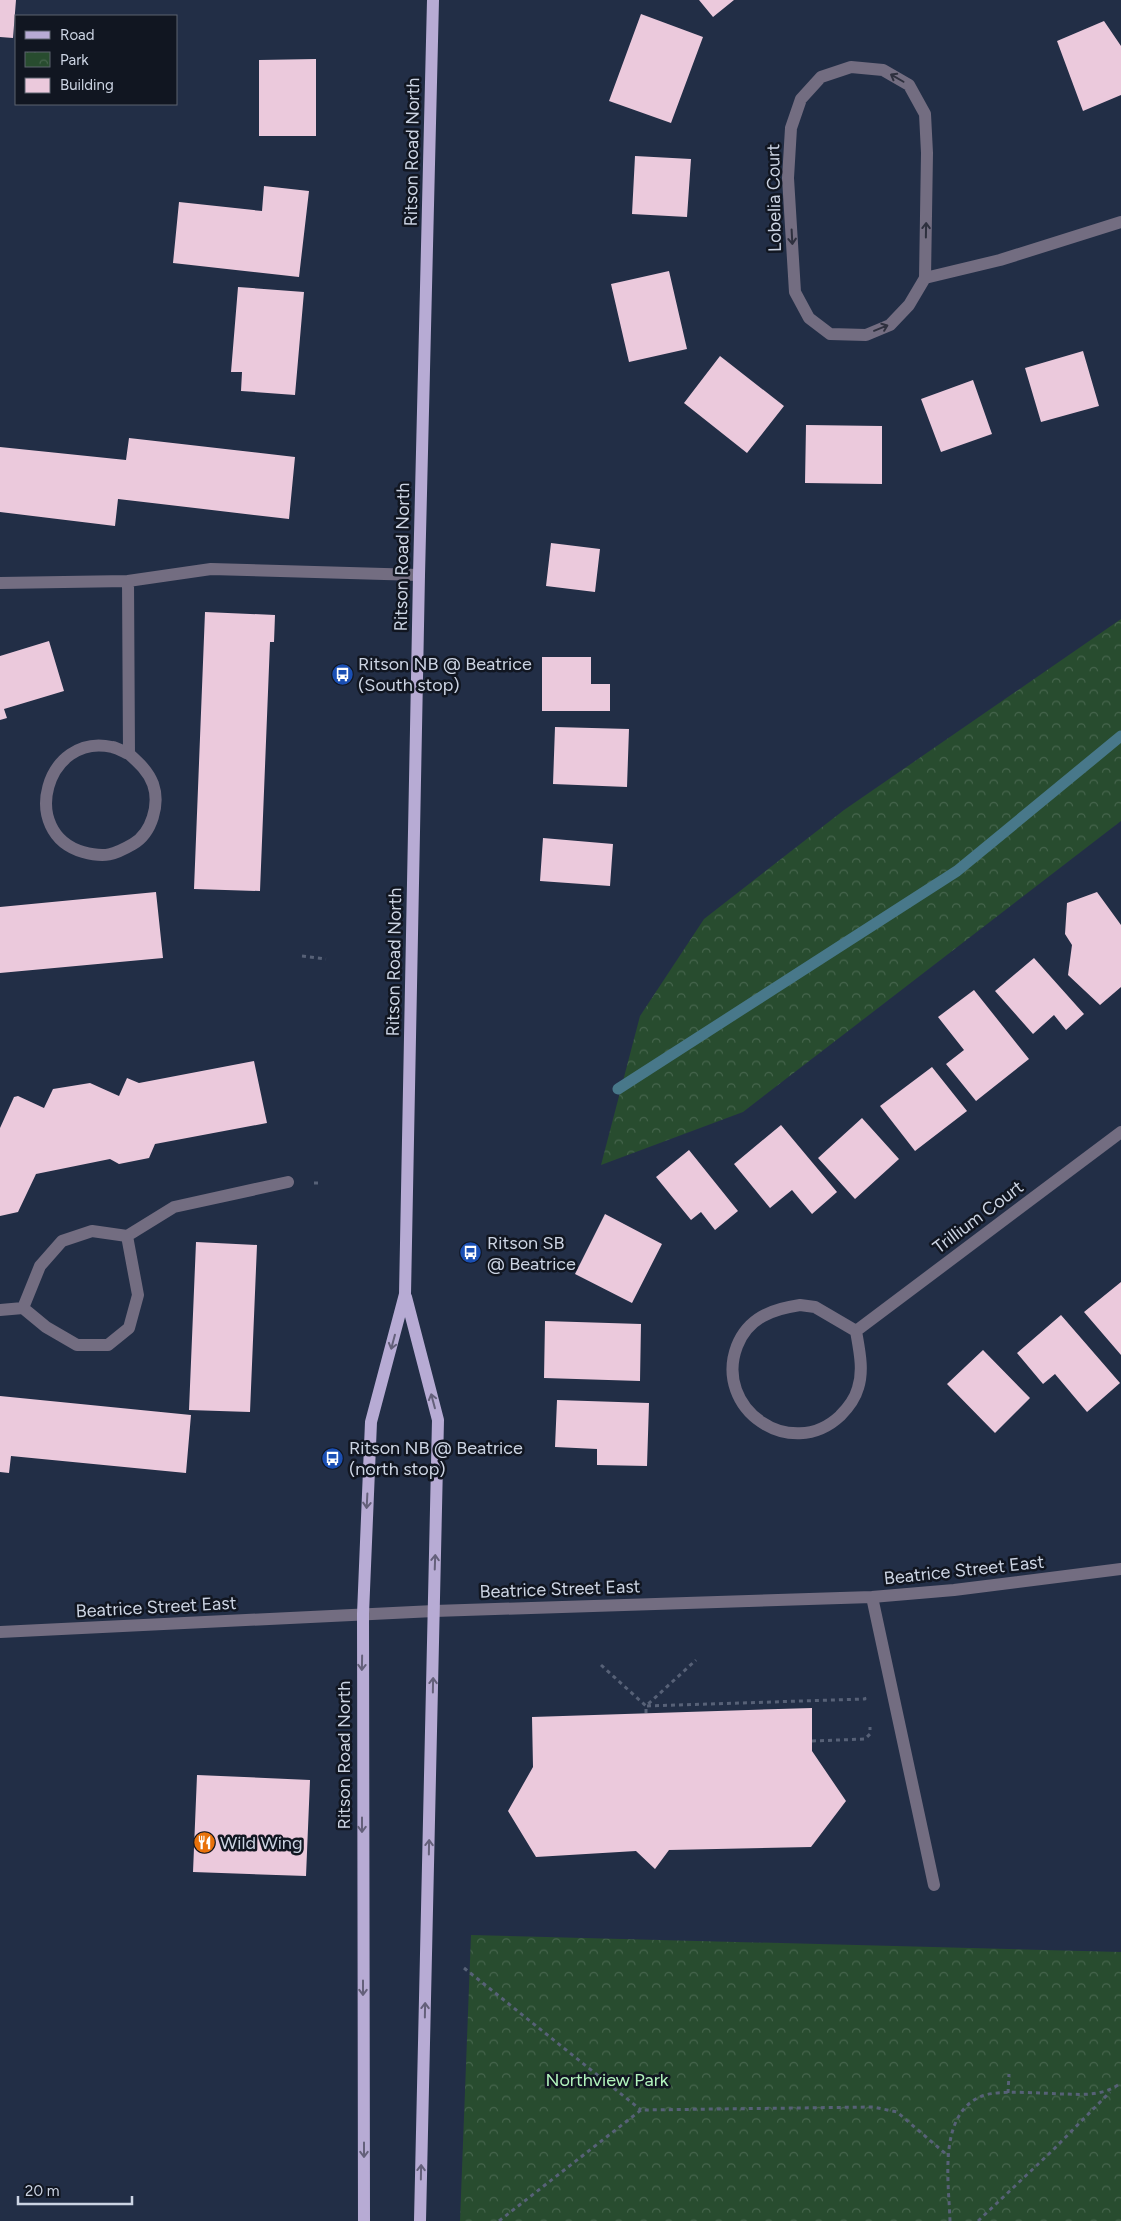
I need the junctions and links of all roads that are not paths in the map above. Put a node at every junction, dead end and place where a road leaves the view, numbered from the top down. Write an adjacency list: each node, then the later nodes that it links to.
1 (433, 0): 4 (main road, Ritson Road North)
2 (1121, 222): 3 (street)
3 (926, 278): 3 (street, Lobelia Court, one-way to 3)
4 (419, 575): 5 (street); 11 (main road, Ritson Road North)
5 (128, 581): 6 (street); 7 (street)
6 (0, 584)
7 (129, 754): 7 (street)
8 (1121, 1132): 14 (street, Trillium Court)
9 (288, 1182): 10 (street)
10 (127, 1236): 12 (street); 12 (street)
11 (405, 1294): 17 (main road, Ritson Road North, one-way to 11); 18 (main road, Ritson Road North, one-way to 18)
12 (23, 1308): 13 (street)
13 (0, 1310)
14 (856, 1331): 14 (street)
15 (1121, 1569): 16 (street, Beatrice Street East)
16 (872, 1597): 17 (street, Beatrice Street East); 20 (street)
17 (434, 1611): 18 (street, Beatrice Street East); 22 (main road, Ritson Road North, one-way to 17)
18 (363, 1614): 19 (street, Beatrice Street East); 21 (main road, Ritson Road North, one-way to 21)
19 (0, 1632)
20 (934, 1886)
21 (364, 2221)
22 (420, 2221)

